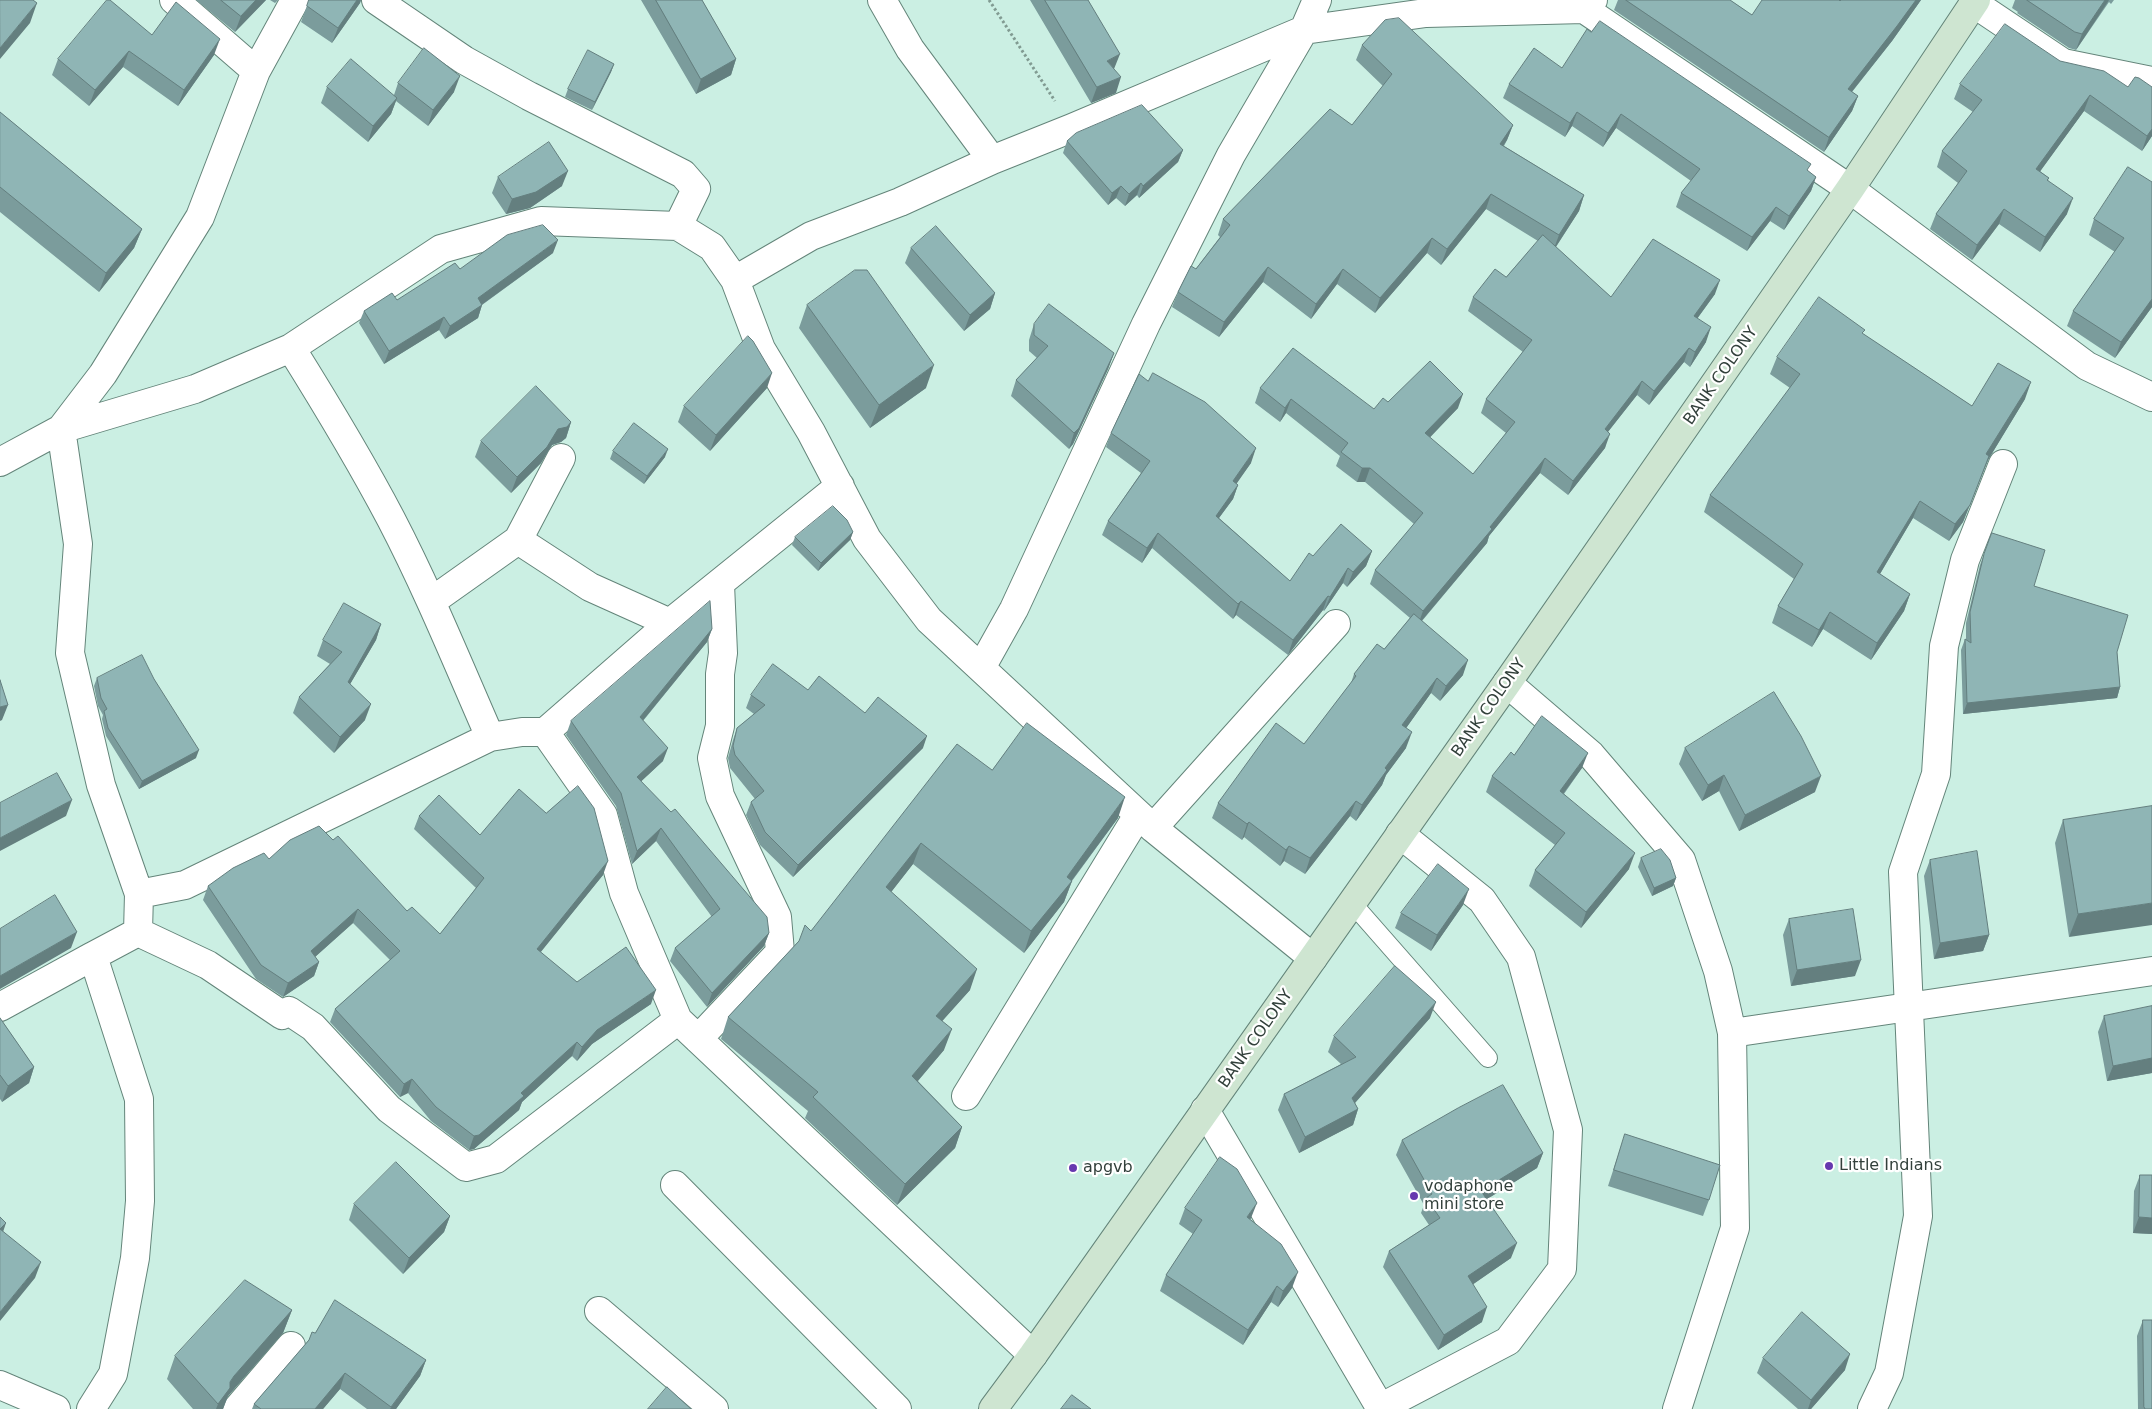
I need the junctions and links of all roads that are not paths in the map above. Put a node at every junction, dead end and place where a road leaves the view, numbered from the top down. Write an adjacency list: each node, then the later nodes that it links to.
1 (174, 0): 9 (street)
2 (295, 0): 9 (street)
3 (376, 0): 13 (street)
4 (882, 0): 11 (street)
5 (1317, 0): 8 (street)
6 (1975, 2): 10 (street); 12 (main road, BANK COLONY)
7 (1589, 4): 8 (street); 12 (street)
8 (1304, 30): 11 (street); 27 (street)
9 (256, 71): 17 (street)
10 (2152, 81)
11 (992, 160): 14 (street)
12 (1850, 189): 16 (street); 28 (main road, BANK COLONY)
13 (678, 226): 14 (street); 15 (street)
14 (735, 280): 21 (street)
15 (291, 348): 17 (street); 24 (street)
16 (2152, 397)
17 (61, 429): 19 (street); 33 (street)
18 (561, 458): 22 (street)
19 (0, 462)
20 (2003, 464): 40 (street)
21 (840, 486): 23 (street); 27 (street)
22 (518, 540): 24 (street); 25 (street)
23 (720, 584): 25 (street); 43 (street)
24 (432, 601): 30 (street)
25 (670, 624): 29 (street)
26 (1336, 624): 31 (street)
27 (981, 668): 31 (street)
28 (1507, 683): 32 (main road, BANK COLONY); 42 (street)
29 (545, 732): 30 (street); 41 (street)
30 (490, 737): 33 (street)
31 (1145, 822): 37 (street); 45 (street)
32 (1400, 834): 34 (main road, BANK COLONY); 58 (street)
33 (139, 894): 35 (street)
34 (1352, 902): 37 (main road, BANK COLONY); 44 (lane)
35 (138, 932): 36 (street); 41 (street)
36 (93, 956): 39 (street); 53 (street)
37 (1313, 958): 46 (main road, BANK COLONY)
38 (2152, 971): 40 (street)
39 (0, 1007)
40 (1910, 1007): 42 (street); 60 (street)
41 (678, 1020): 43 (street)
42 (1732, 1033): 59 (street)
43 (698, 1039): 50 (street)
44 (1488, 1058)
45 (966, 1096)
46 (1205, 1110): 50 (main road, BANK COLONY); 58 (street)
47 (674, 1185): 56 (street)
48 (599, 1311): 55 (street)
49 (291, 1346): 54 (street)
50 (1033, 1355): 57 (main road, BANK COLONY)
51 (0, 1385): 52 (street)
52 (56, 1409)
53 (91, 1409)
54 (237, 1409)
55 (714, 1409)
56 (897, 1409)
57 (992, 1409)
58 (1380, 1409)
59 (1677, 1409)
60 (1872, 1409)

